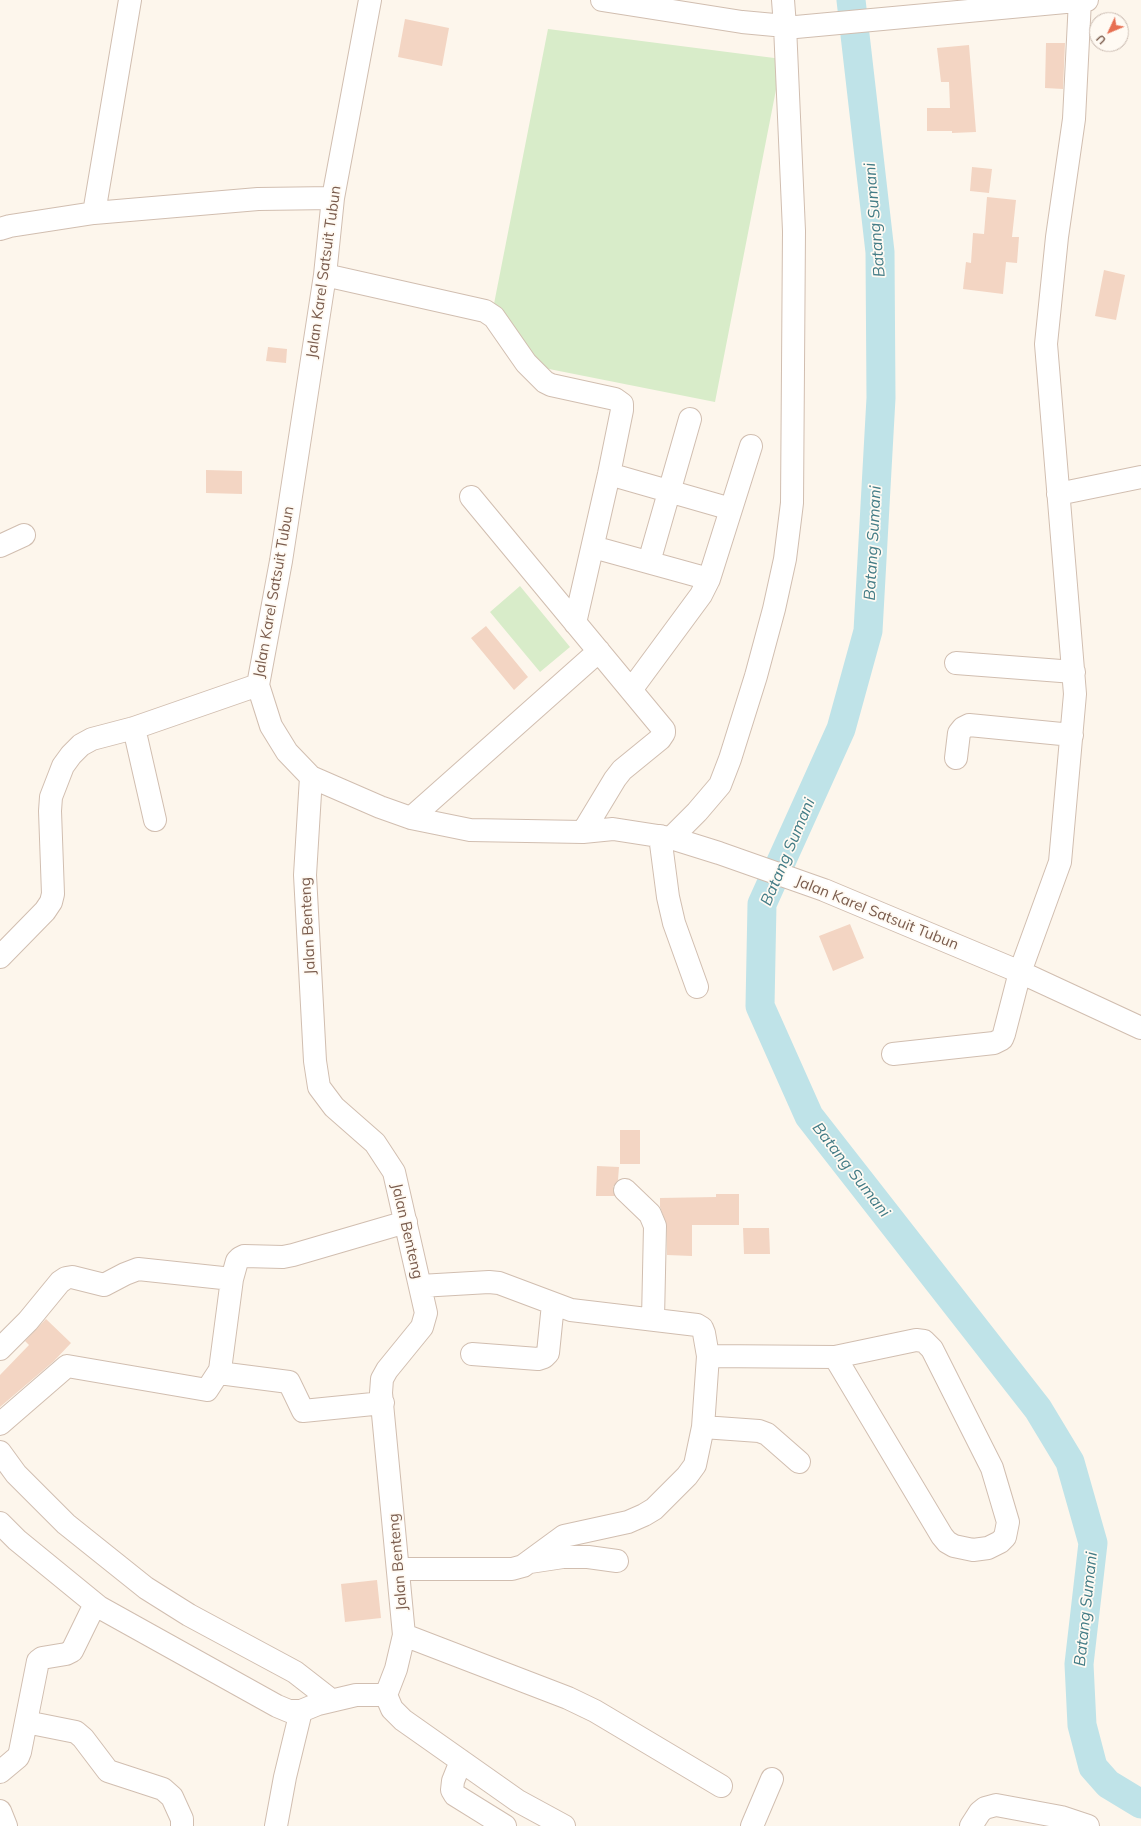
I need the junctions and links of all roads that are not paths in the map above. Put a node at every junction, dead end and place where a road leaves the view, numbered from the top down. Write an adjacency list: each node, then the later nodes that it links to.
1 (130, 0): 9 (street)
2 (370, 0): 8 (street, Jalan Karel Satsuit Tubun)
3 (602, 0): 7 (street)
4 (783, 0): 7 (street)
5 (1080, 0): 6 (street); 7 (street); 17 (street)
6 (1087, 0)
7 (791, 26): 38 (street)
8 (333, 198): 9 (street); 11 (street, Jalan Karel Satsuit Tubun)
9 (94, 213): 10 (street)
10 (0, 229)
11 (325, 275): 14 (street); 29 (street, Jalan Karel Satsuit Tubun)
12 (690, 419): 16 (street)
13 (751, 446): 19 (street)
14 (609, 474): 16 (street); 22 (street)
15 (1141, 477): 17 (street)
16 (670, 492): 19 (street); 23 (street)
17 (1058, 494): 28 (street)
18 (471, 497): 25 (street)
19 (731, 509): 24 (street)
20 (24, 535): 21 (street)
21 (0, 546)
22 (593, 547): 23 (street); 25 (street)
23 (649, 562): 24 (street)
24 (709, 579): 30 (street)
25 (575, 623): 26 (street)
26 (599, 651): 30 (street); 35 (street)
27 (956, 663): 28 (street)
28 (1074, 672): 32 (street)
29 (258, 685): 31 (street); 34 (street, Jalan Karel Satsuit Tubun)
30 (631, 690): 37 (street)
31 (134, 728): 36 (street); 39 (street)
32 (1072, 735): 33 (street); 40 (street)
33 (956, 758)
34 (310, 777): 35 (street, Jalan Karel Satsuit Tubun); 45 (street, Jalan Benteng)
35 (411, 818): 37 (street, Jalan Karel Satsuit Tubun)
36 (155, 820)
37 (583, 832): 38 (street, Jalan Karel Satsuit Tubun)
38 (665, 837): 40 (street, Jalan Karel Satsuit Tubun); 41 (street)
39 (0, 957)
40 (1020, 972): 42 (street, Jalan Karel Satsuit Tubun); 43 (street)
41 (697, 987)
42 (1141, 1028)
43 (893, 1054)
44 (625, 1190): 49 (street)
45 (406, 1222): 46 (street); 47 (street, Jalan Benteng)
46 (232, 1279): 50 (street); 54 (street)
47 (420, 1286): 48 (street); 55 (street, Jalan Benteng)
48 (553, 1304): 49 (street); 51 (street)
49 (653, 1319): 52 (street)
50 (0, 1349)
51 (472, 1354)
52 (708, 1356): 53 (street); 57 (street)
53 (835, 1357): 53 (street)
54 (218, 1373): 55 (street); 56 (street)
55 (383, 1403): 63 (street, Jalan Benteng)
56 (0, 1424)
57 (703, 1426): 59 (street); 61 (street)
58 (0, 1452): 67 (street)
59 (799, 1462)
60 (0, 1524): 64 (street)
61 (530, 1562): 62 (street); 63 (street)
62 (617, 1562)
63 (398, 1569): 65 (street, Jalan Benteng)
64 (94, 1604): 68 (street); 69 (street)
65 (404, 1635): 66 (street, Jalan Benteng); 73 (street)
66 (386, 1696): 67 (street); 70 (street)
67 (331, 1700): 68 (street)
68 (302, 1711): 79 (street)
69 (26, 1722): 71 (street); 78 (street)
70 (461, 1761): 74 (street); 80 (street)
71 (0, 1772)
72 (772, 1779): 83 (street)
73 (721, 1786)
74 (518, 1801): 81 (street); 82 (street)
75 (0, 1811): 77 (street)
76 (1059, 1822): 84 (street); 85 (street)
77 (6, 1826)
78 (182, 1826)
79 (276, 1826)
80 (506, 1826)
81 (513, 1826)
82 (564, 1826)
83 (752, 1826)
84 (971, 1826)
85 (1088, 1826)

